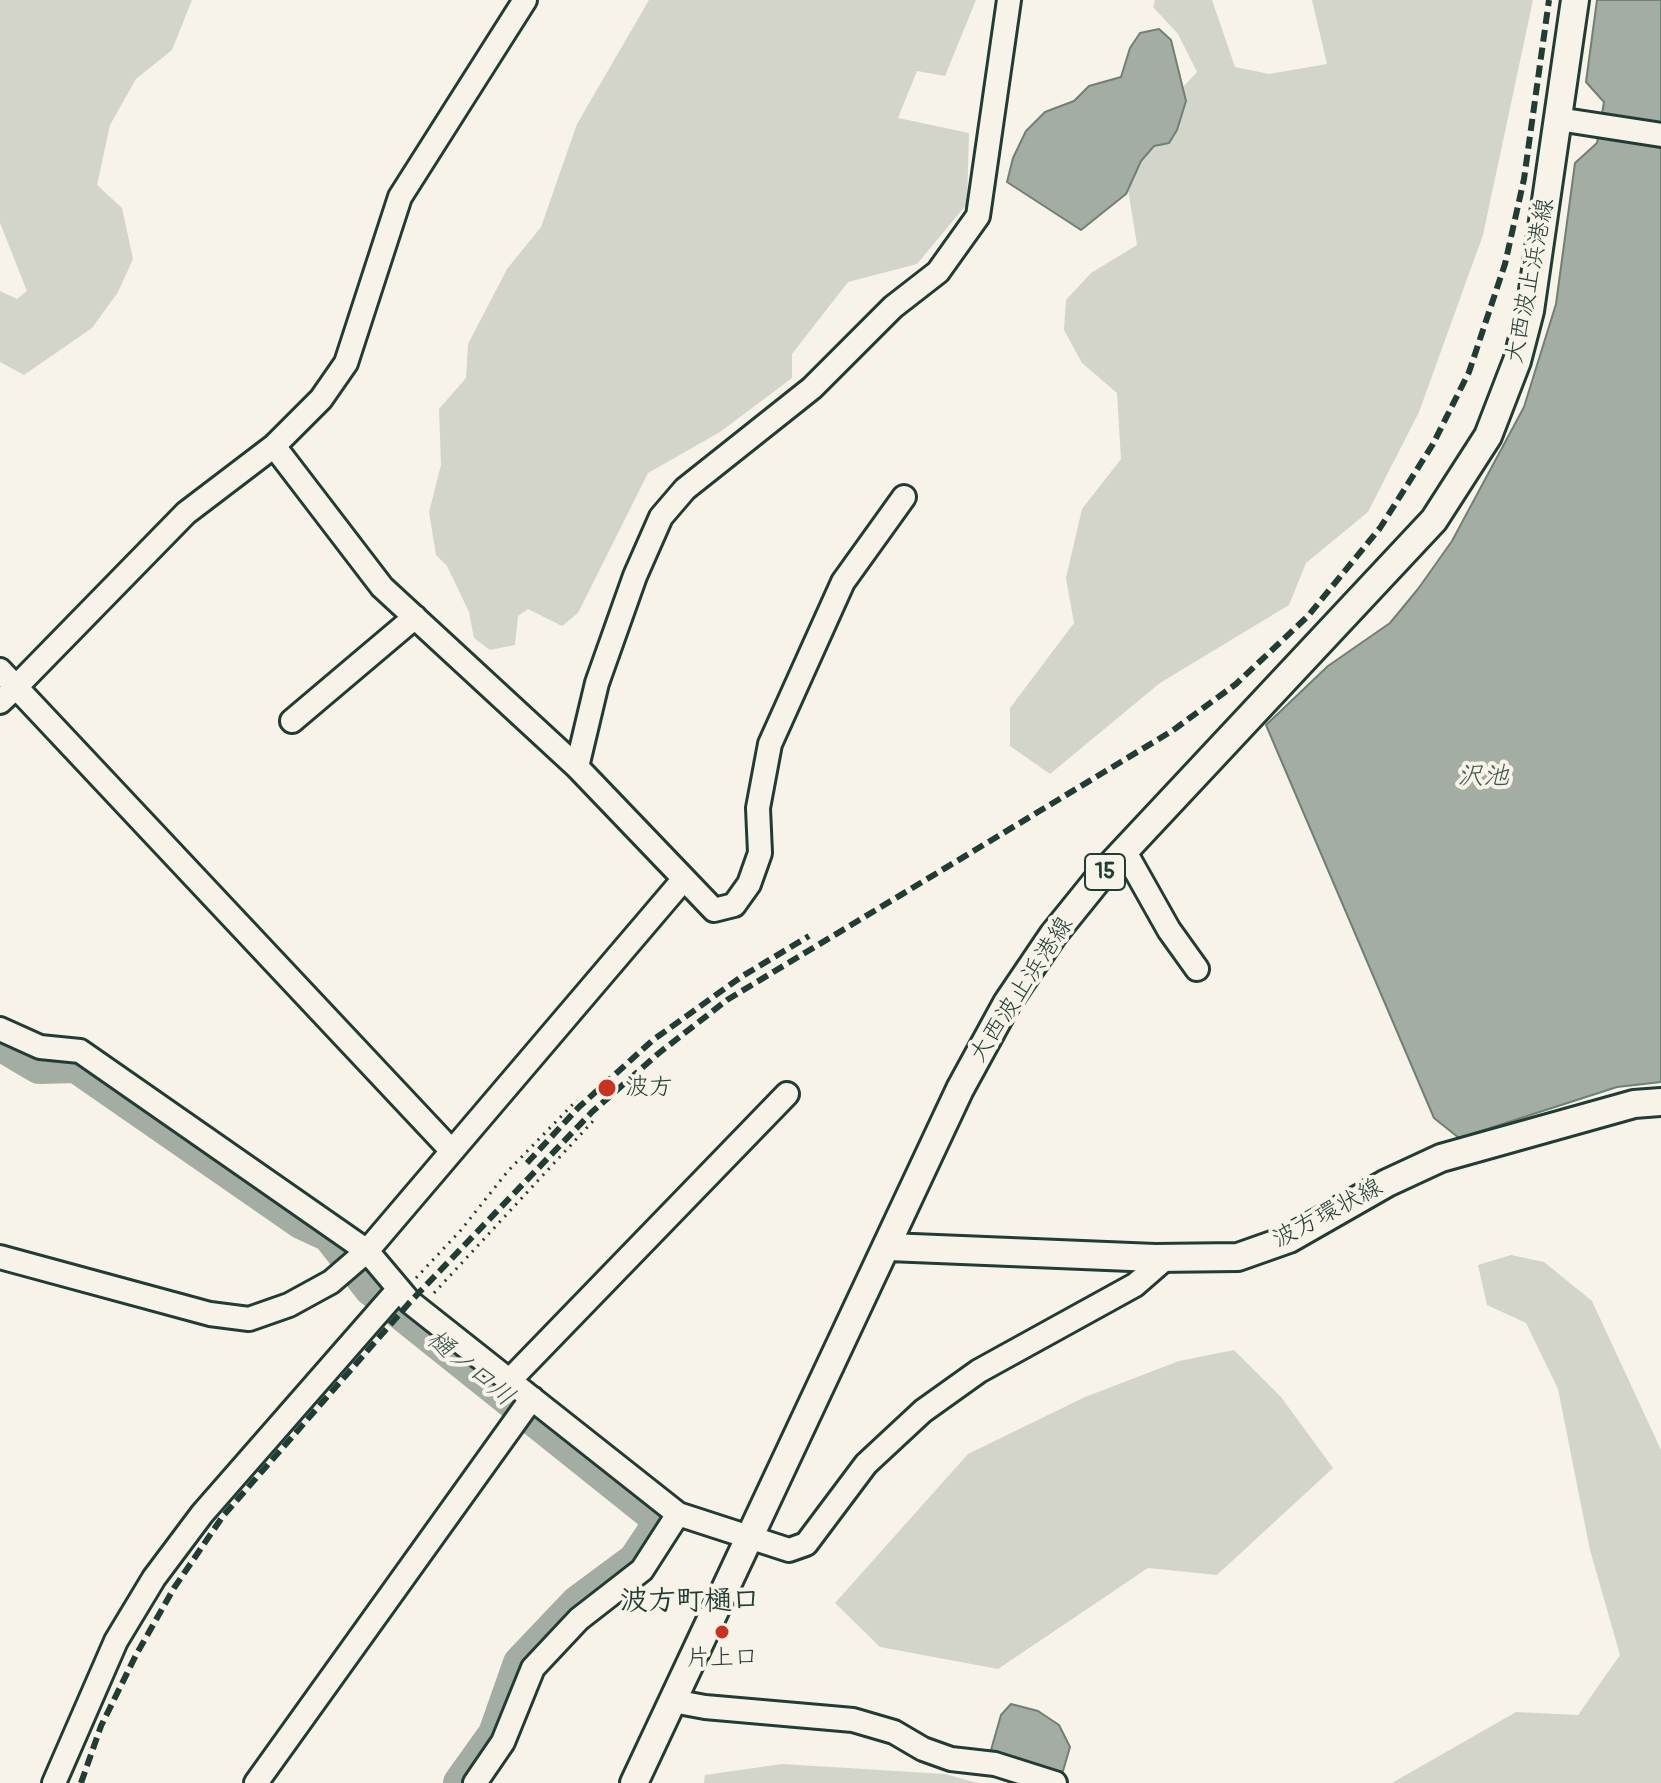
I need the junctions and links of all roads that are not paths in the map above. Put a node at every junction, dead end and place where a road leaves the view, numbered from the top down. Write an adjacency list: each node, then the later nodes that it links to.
1 (525, 0): 6 (street)
2 (1009, 0): 12 (street)
3 (1575, 0): 4 (main road, 大西波止浜港線 / 15)
4 (1569, 121): 5 (street); 13 (main road, 大西波止浜港線 / 15)
5 (1661, 135)
6 (274, 446): 8 (street); 10 (street)
7 (904, 497): 14 (street)
8 (415, 617): 11 (street); 12 (street)
9 (0, 670): 10 (street)
10 (8, 694): 19 (street)
11 (292, 721)
12 (577, 767): 14 (street)
13 (1124, 850): 15 (street); 20 (main road, 大西波止浜港線 / 15)
14 (683, 880): 19 (street)
15 (1197, 969)
16 (0, 1029): 21 (street)
17 (787, 1094): 25 (street)
18 (1661, 1102): 23 (main road, 波方環状線)
19 (450, 1149): 21 (street)
20 (889, 1247): 23 (main road, 波方環状線); 28 (main road, 大西波止浜港線 / 15)
21 (367, 1251): 22 (street); 24 (street)
22 (0, 1257)
23 (1166, 1258): 28 (street)
24 (397, 1291): 25 (street); 30 (street)
25 (509, 1381): 26 (street)
26 (532, 1398): 27 (street); 31 (street)
27 (678, 1514): 28 (street); 32 (street)
28 (750, 1535): 29 (main road, 大西波止浜港線 / 15)
29 (673, 1701): 33 (main road, 大西波止浜港線 / 15); 34 (street)
30 (54, 1783)
31 (256, 1783)
32 (475, 1783)
33 (634, 1783)
34 (1055, 1783)

